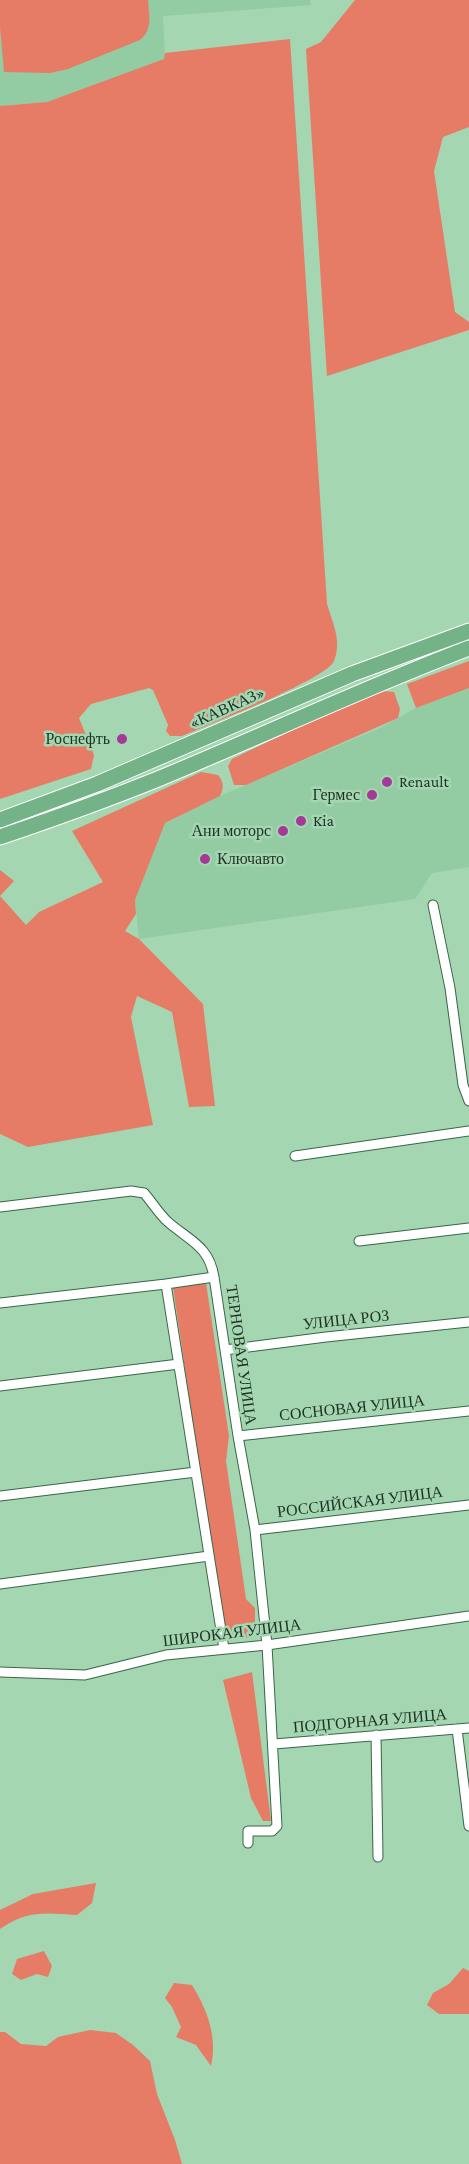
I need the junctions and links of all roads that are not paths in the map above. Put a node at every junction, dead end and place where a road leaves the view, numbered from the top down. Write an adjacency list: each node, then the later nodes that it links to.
1 (469, 631): 2 (highway, «КАВКАЗ»)
2 (437, 642): 4 (highway); 6 (highway, «КАВКАЗ»)
3 (469, 648): 4 (highway)
4 (454, 654): 5 (highway)
5 (274, 729): 6 (highway); 8 (highway)
6 (213, 734): 7 (highway, «КАВКАЗ»)
7 (0, 820)
8 (0, 837)
9 (433, 905): 10 (street)
10 (469, 1101)
11 (469, 1131): 12 (street)
12 (295, 1156)
13 (0, 1207): 16 (street)
14 (469, 1228): 15 (street)
15 (359, 1240)
16 (214, 1278): 17 (street, ТЕРНОВАЯ УЛИЦА); 20 (street, ТЕРНОВАЯ УЛИЦА)
17 (166, 1284): 18 (street, ТЕРНОВАЯ УЛИЦА); 21 (street)
18 (0, 1303)
19 (469, 1322): 20 (street, УЛИЦА РОЗ)
20 (225, 1350): 24 (street, ТЕРНОВАЯ УЛИЦА)
21 (179, 1364): 22 (street); 25 (street)
22 (0, 1386)
23 (469, 1411): 24 (street, СОСНОВАЯ УЛИЦА)
24 (238, 1436): 28 (street, ТЕРНОВАЯ УЛИЦА)
25 (196, 1472): 26 (street); 29 (street)
26 (0, 1496)
27 (469, 1505): 28 (street, РОССИЙСКАЯ УЛИЦА)
28 (255, 1530): 32 (street, ТЕРНОВАЯ УЛИЦА)
29 (209, 1556): 30 (street); 33 (street)
30 (0, 1584)
31 (469, 1616): 32 (street, ШИРОКАЯ УЛИЦА)
32 (267, 1645): 33 (street, ШИРОКАЯ УЛИЦА); 38 (street, ТЕРНОВАЯ УЛИЦА)
33 (224, 1649): 34 (street, ШИРОКАЯ УЛИЦА)
34 (0, 1672)
35 (469, 1728): 36 (street, ПОДГОРНАЯ УЛИЦА)
36 (457, 1729): 37 (street, ПОДГОРНАЯ УЛИЦА); 39 (street)
37 (376, 1735): 38 (street, ПОДГОРНАЯ УЛИЦА); 41 (street)
38 (274, 1744): 40 (street, ТЕРНОВАЯ УЛИЦА)
39 (469, 1826)
40 (248, 1843)
41 (378, 1857)

